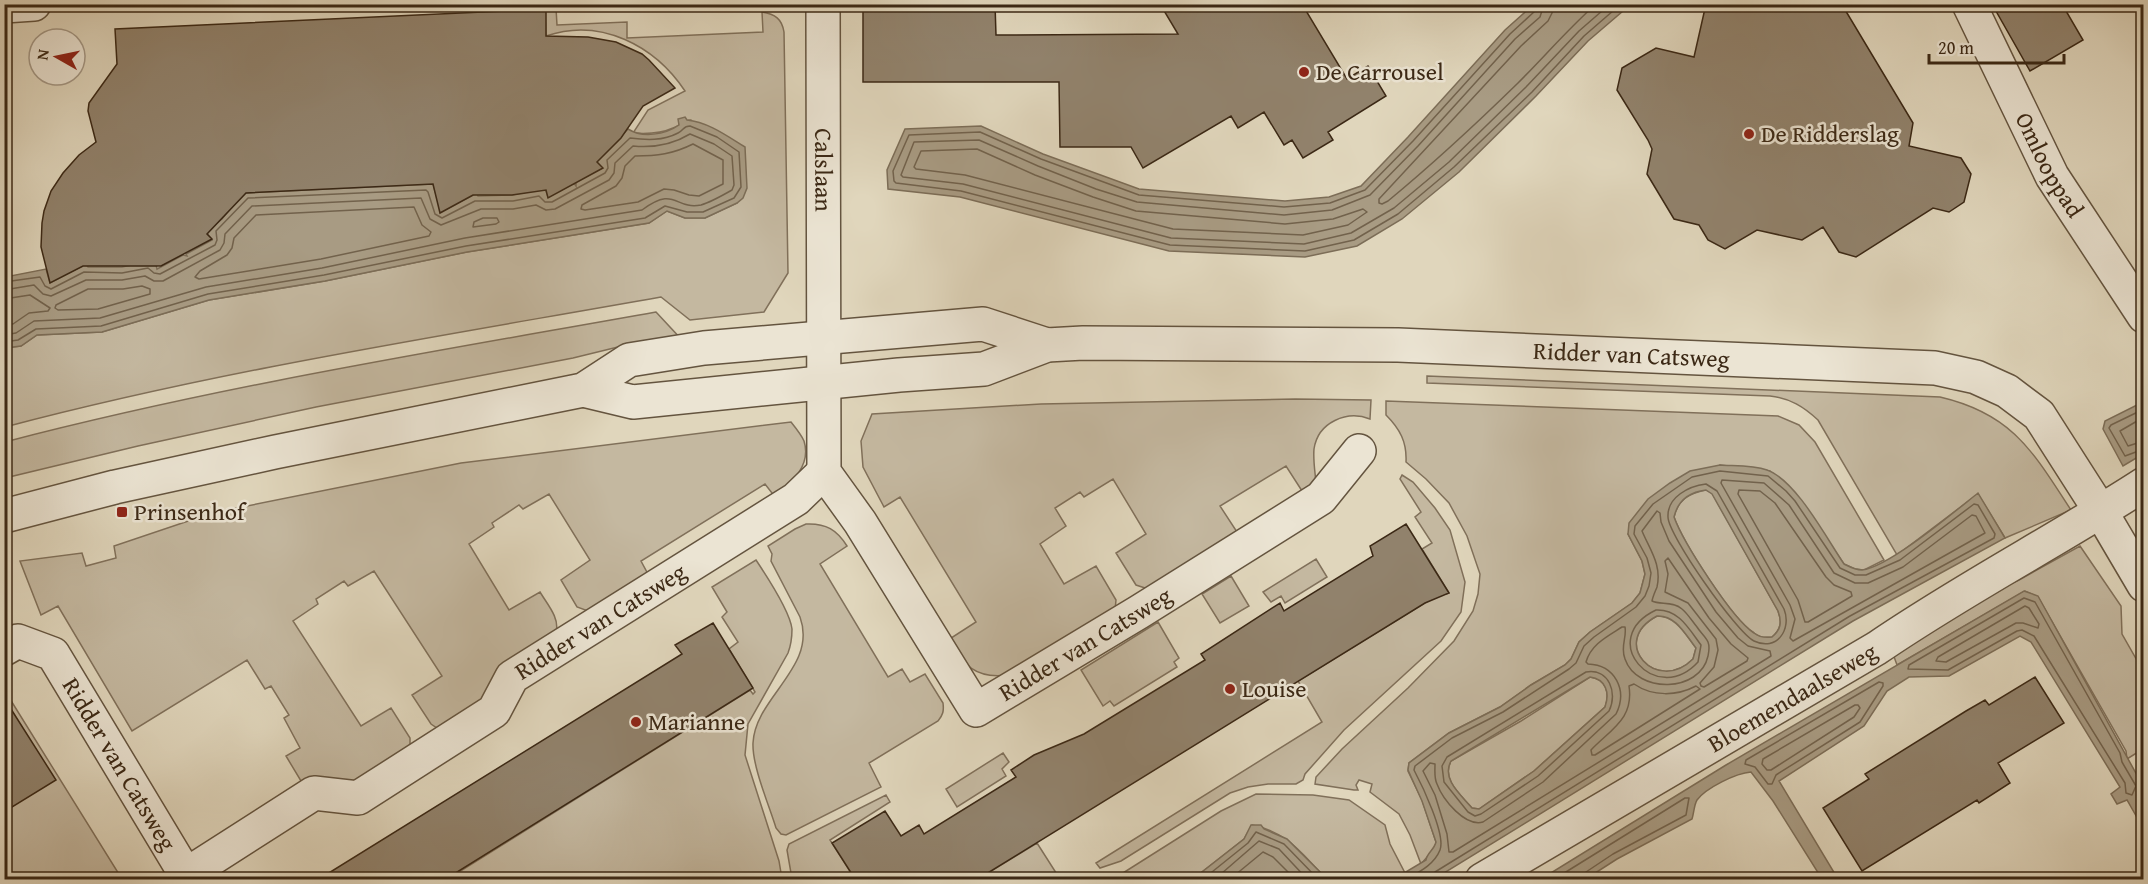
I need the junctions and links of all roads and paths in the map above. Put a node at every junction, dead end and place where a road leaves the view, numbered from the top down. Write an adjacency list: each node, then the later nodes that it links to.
1 (34, 4): 4 (street)
2 (823, 4): 6 (street, Calslaan)
3 (1968, 4): 5 (street, Omlooppad)
4 (4, 6)
5 (2144, 316)
6 (825, 336): 7 (street, Ridder van Catsweg); 8 (street, Calslaan); 9 (street, Ridder van Catsweg)
7 (1047, 345): 8 (street, Ridder van Catsweg); 13 (street, Ridder van Catsweg)
8 (825, 382): 9 (street, Ridder van Catsweg); 11 (street)
9 (583, 390): 14 (street, Ridder van Catsweg)
10 (1359, 451): 11 (street, Ridder van Catsweg)
11 (825, 472): 16 (street, Ridder van Catsweg)
12 (2144, 484): 13 (street)
13 (2101, 512): 15 (street, Ridder van Catsweg); 17 (street, Bloemendaalseweg)
14 (4, 516)
15 (2144, 585)
16 (4, 649)
17 (1482, 879)

